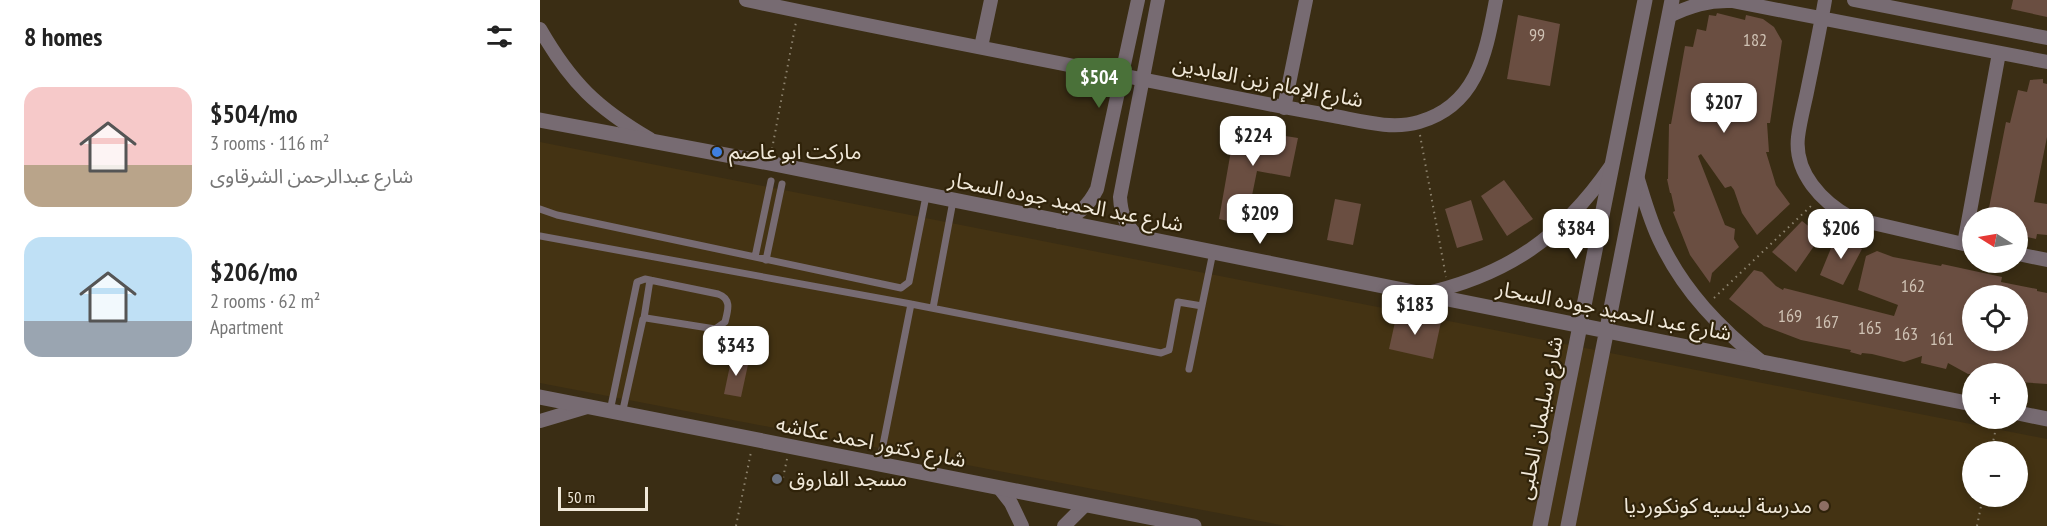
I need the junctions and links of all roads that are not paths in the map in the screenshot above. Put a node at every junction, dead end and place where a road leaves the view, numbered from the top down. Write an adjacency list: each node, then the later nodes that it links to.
1 (746, 0): 15 (street, شارع الإمام زين العابدين)
2 (991, 0): 15 (street)
3 (1138, 0): 18 (street)
4 (1158, 0): 19 (street)
5 (1306, 0): 22 (street)
6 (1497, 0): 22 (street, شارع الإمام زين العابدين)
7 (1672, 0): 11 (street)
8 (1825, 0): 12 (street)
9 (1854, 0): 14 (street)
10 (1641, 3): 20 (street, شارع سليمان الحلبى)
11 (1669, 16): 12 (street); 21 (street)
12 (1822, 18): 16 (street); 36 (street)
13 (540, 29): 24 (street)
14 (2047, 38)
15 (981, 47): 18 (street, شارع الإمام زين العابدين)
16 (1999, 52): 17 (street); 31 (street)
17 (2047, 62)
18 (1122, 75): 19 (street, شارع الإمام زين العابدين); 33 (street)
19 (1142, 80): 22 (street, شارع الإمام زين العابدين); 35 (street)
20 (1625, 99): 21 (street); 25 (street, شارع سليمان الحلبى)
21 (1651, 104): 26 (street)
22 (1284, 108)
23 (540, 120): 24 (street, شارع عبد الحميد جوده السحار)
24 (655, 141): 29 (street, شارع عبد الحميد جوده السحار)
25 (1611, 166): 43 (street); 48 (street, شارع سليمان الحلبى)
26 (1637, 176): 49 (street); 50 (street)
27 (771, 181): 39 (lane)
28 (782, 184): 40 (lane)
29 (926, 196): 30 (street, شارع عبد الحميد جوده السحار); 40 (lane)
30 (953, 201): 33 (street, شارع عبد الحميد جوده السحار); 46 (lane)
31 (1974, 207)
32 (540, 210): 39 (lane)
33 (1059, 222): 35 (street, شارع عبد الحميد جوده السحار)
34 (540, 236): 44 (lane)
35 (1138, 237): 37 (street, شارع عبد الحميد جوده السحار)
36 (1962, 244)
37 (1214, 252): 43 (street, شارع عبد الحميد جوده السحار); 45 (lane)
38 (2028, 256): 41 (street)
39 (755, 257): 40 (lane)
40 (766, 260)
41 (2047, 260)
42 (650, 280): 47 (lane); 47 (lane); 55 (lane)
43 (1421, 294): 48 (street, شارع عبد الحميد جوده السحار)
44 (910, 304): 46 (lane); 59 (lane)
45 (1202, 306): 46 (lane); 51 (lane)
46 (933, 308)
47 (644, 318): 55 (lane)
48 (1580, 326): 49 (street, شارع عبد الحميد جوده السحار); 65 (street, شارع سليمان الحلبى)
49 (1606, 331): 50 (street, شارع عبد الحميد جوده السحار); 66 (street)
50 (1763, 363): 53 (street, شارع عبد الحميد جوده السحار)
51 (1189, 369)
52 (540, 398): 54 (street, شارع دكتور احمد عكاشه)
53 (1962, 402)
54 (589, 407): 55 (street, شارع دكتور احمد عكاشه); 58 (street)
55 (616, 412): 59 (street, شارع دكتور احمد عكاشه)
56 (2028, 414): 57 (street)
57 (2043, 416)
58 (540, 421)
59 (879, 465): 60 (street, شارع دكتور احمد عكاشه)
60 (1000, 489): 61 (street, شارع دكتور احمد عكاشه); 62 (street)
61 (1085, 505): 63 (street); 64 (street, شارع دكتور احمد عكاشه)
62 (1022, 526)
63 (1064, 526)
64 (1194, 526)
65 (1540, 526)
66 (1568, 526)

